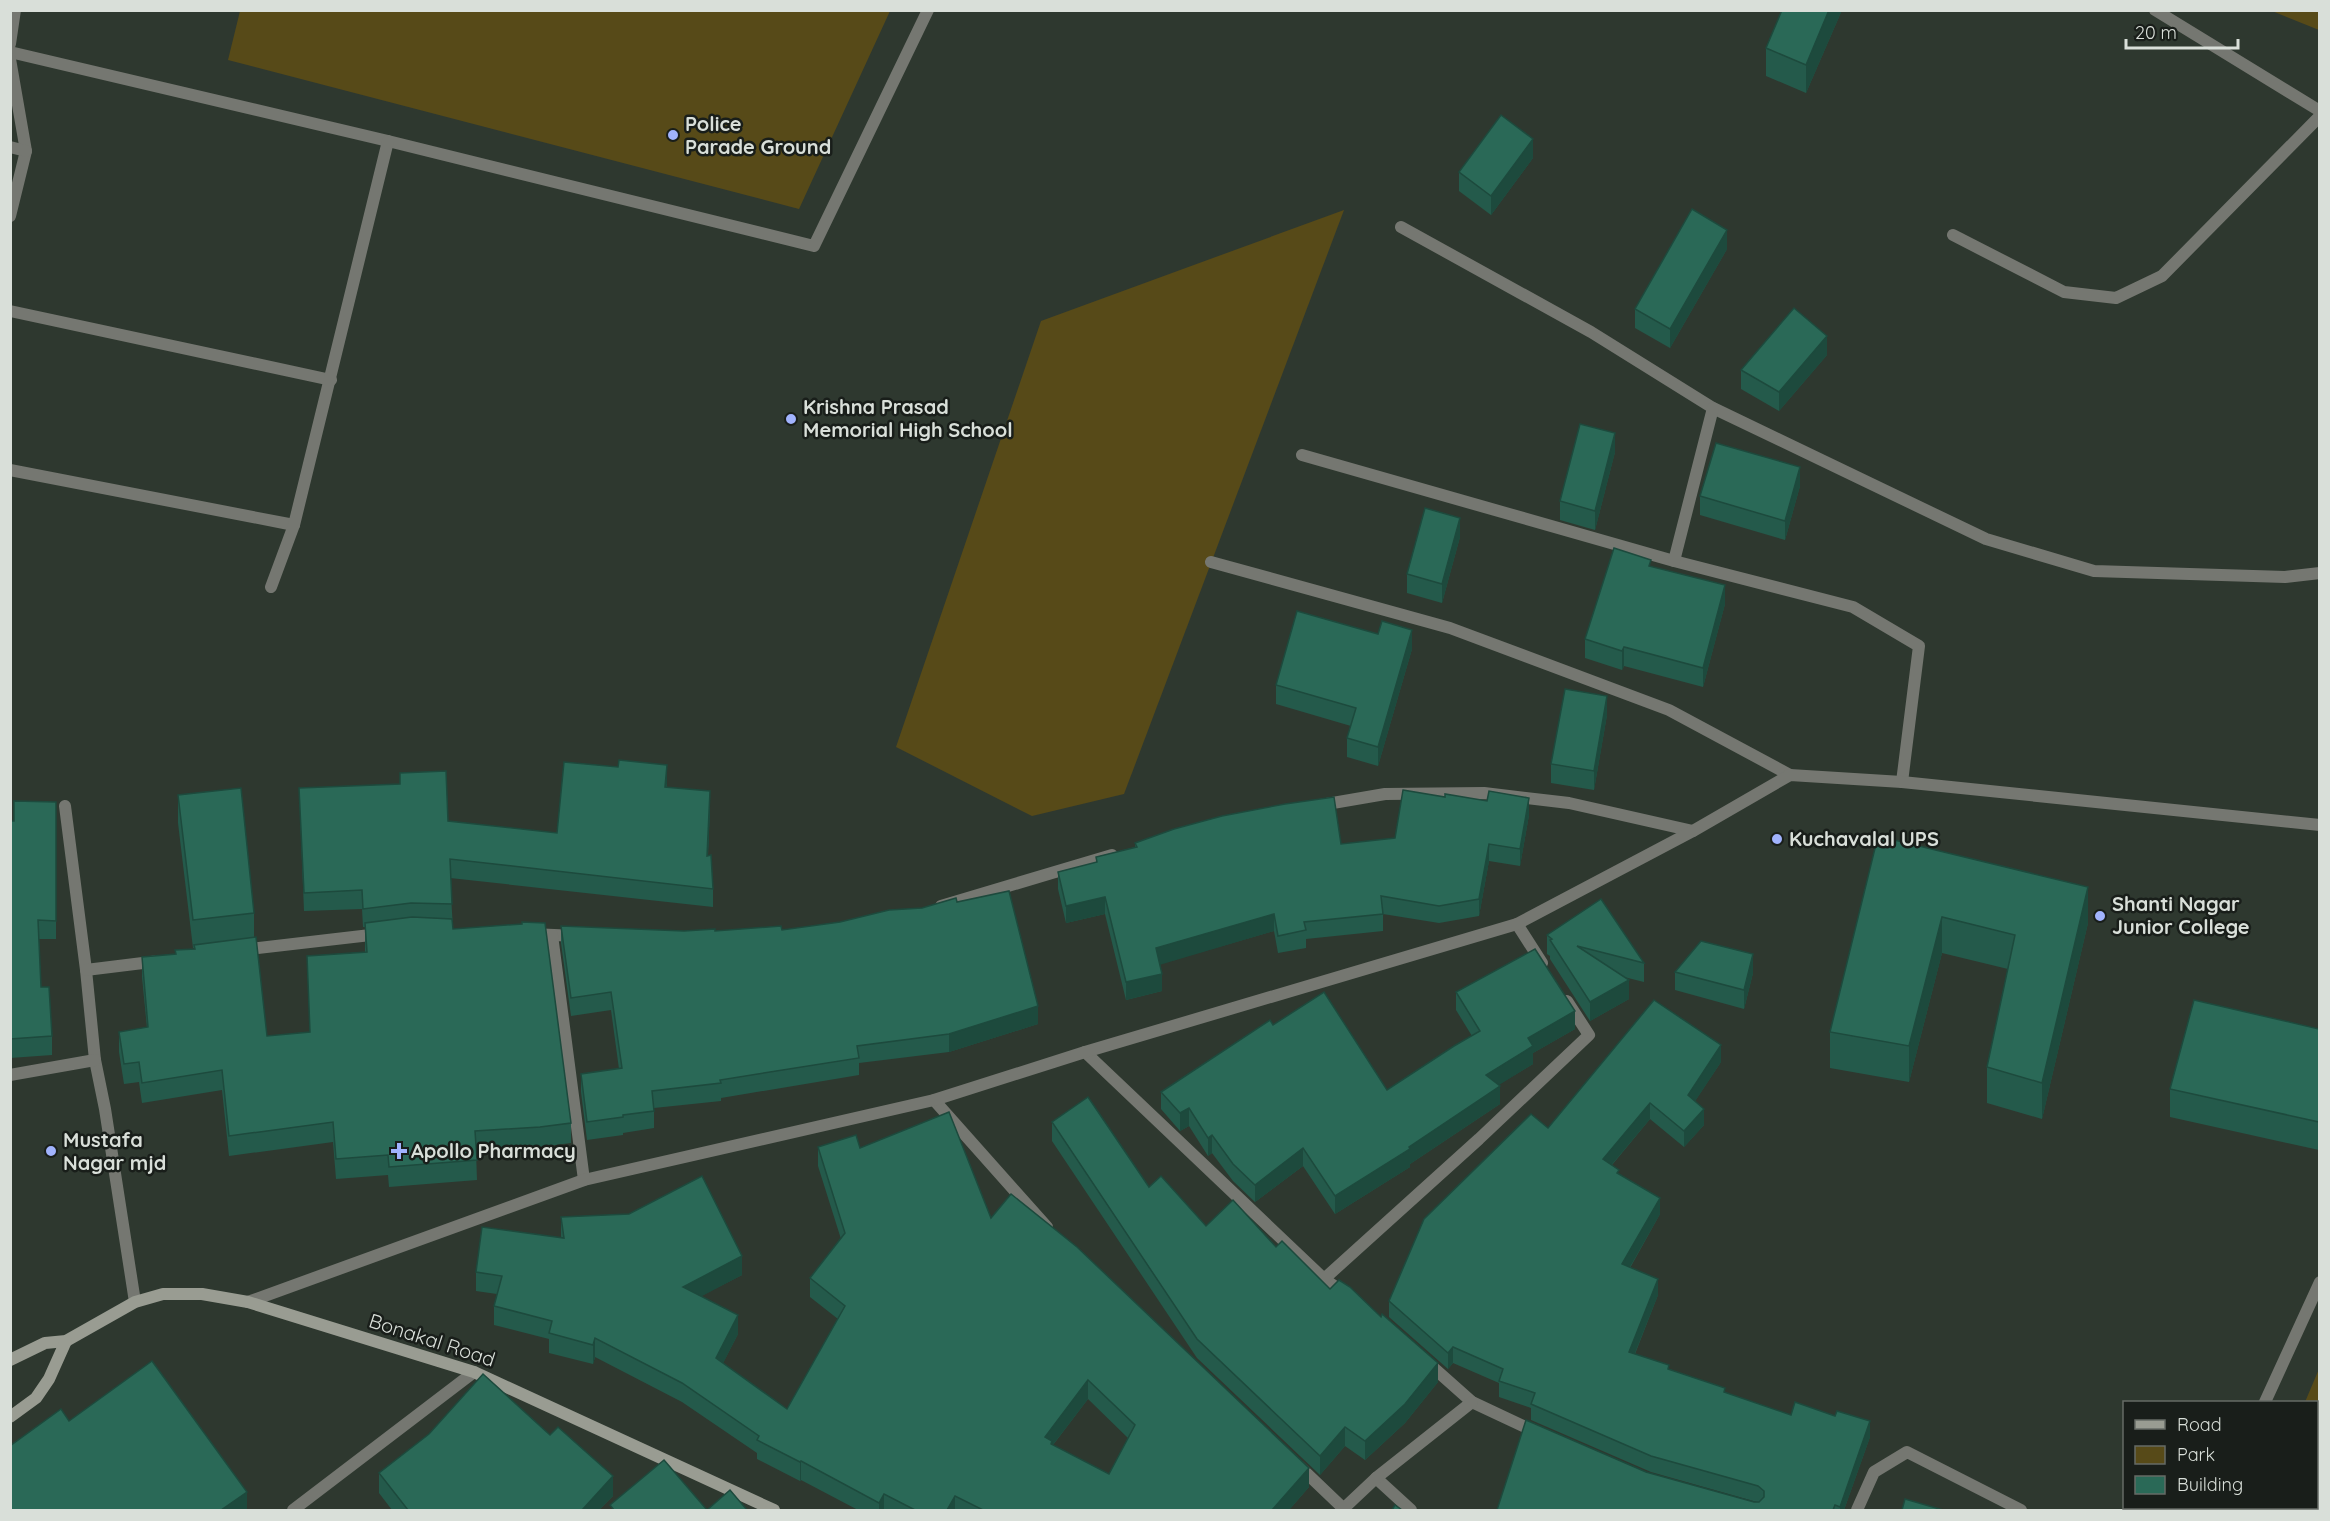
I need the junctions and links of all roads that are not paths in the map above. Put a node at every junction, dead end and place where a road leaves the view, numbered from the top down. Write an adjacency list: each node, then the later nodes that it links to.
1 (15, 10): 4 (street)
2 (928, 10): 9 (street)
3 (2155, 10): 7 (street)
4 (10, 44)
5 (10, 52): 9 (street)
6 (10, 59): 11 (street)
7 (2319, 111)
8 (2319, 116): 14 (street)
9 (388, 141): 16 (street)
10 (10, 147): 11 (street)
11 (26, 151): 12 (street)
12 (10, 216)
13 (1401, 227): 17 (street)
14 (1953, 235)
15 (10, 311): 16 (street)
16 (331, 380): 20 (street)
17 (1713, 408): 21 (street); 23 (street)
18 (1302, 455): 21 (street)
19 (10, 470): 20 (street)
20 (294, 525): 24 (street)
21 (1674, 561): 26 (street)
22 (1211, 562): 25 (street)
23 (2319, 573)
24 (271, 587)
25 (1790, 775): 26 (street); 30 (street)
26 (1902, 782): 29 (street)
27 (65, 806): 40 (street)
28 (1306, 808): 30 (street)
29 (2319, 825)
30 (1693, 831): 33 (street)
31 (1126, 851): 32 (street)
32 (926, 909)
33 (1517, 924): 41 (street); 43 (street)
34 (389, 932): 38 (street)
35 (517, 933): 36 (street)
36 (552, 935): 37 (street); 47 (street)
37 (585, 936)
38 (228, 952)
39 (169, 959): 40 (street)
40 (86, 970): 44 (street)
41 (1550, 974)
42 (1563, 994): 49 (street)
43 (1085, 1052): 46 (street); 49 (street)
44 (95, 1060): 45 (street); 51 (street)
45 (10, 1075)
46 (934, 1100): 47 (street); 48 (street)
47 (584, 1180): 52 (street)
48 (1056, 1235)
49 (1324, 1279): 53 (street)
50 (2319, 1282): 58 (street)
51 (135, 1302): 52 (main road, Bonakal Road); 54 (main road, Bonakal Road)
52 (248, 1302): 57 (main road, Bonakal Road)
53 (1362, 1304)
54 (66, 1341): 56 (main road, Bonakal Road); 60 (main road)
55 (1421, 1357): 59 (street)
56 (10, 1360)
57 (474, 1372): 64 (street); 65 (main road, Bonakal Road)
58 (2265, 1401)
59 (1472, 1402): 61 (street); 63 (street)
60 (10, 1417)
61 (1547, 1437)
62 (1293, 1461): 66 (street)
63 (1376, 1478): 66 (street); 67 (street)
64 (293, 1510)
65 (774, 1510)
66 (1343, 1510)
67 (1411, 1510)
68 (1857, 1510): 69 (street)
69 (2021, 1510)

